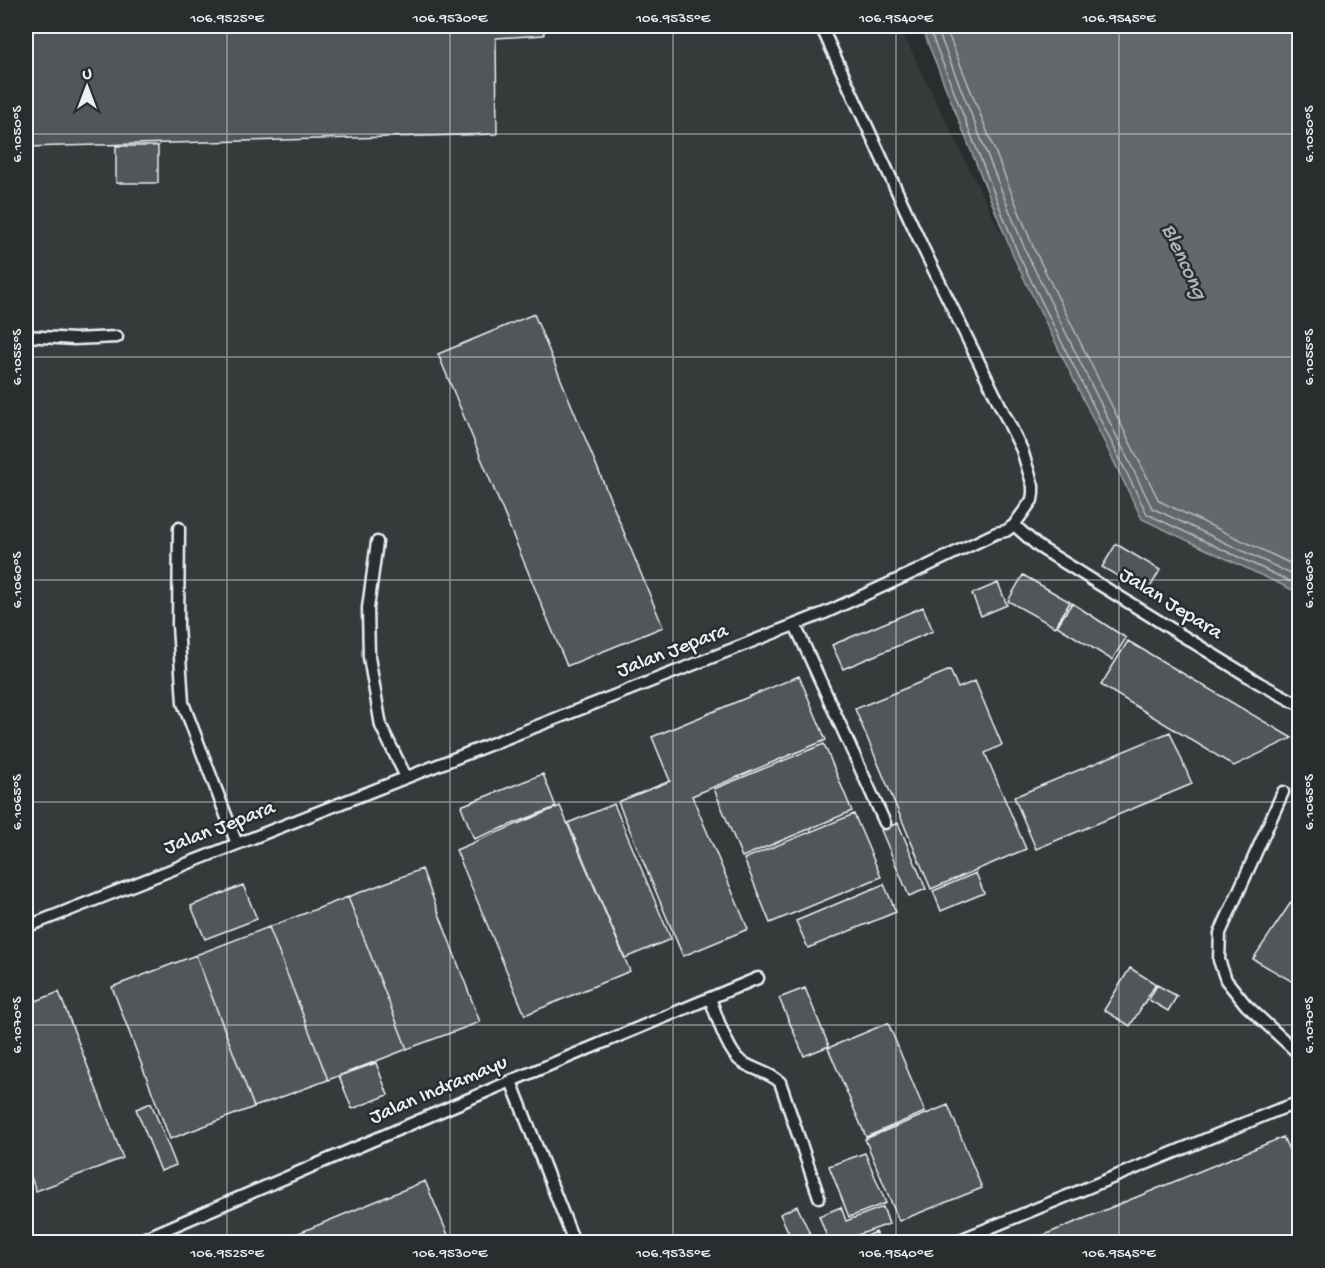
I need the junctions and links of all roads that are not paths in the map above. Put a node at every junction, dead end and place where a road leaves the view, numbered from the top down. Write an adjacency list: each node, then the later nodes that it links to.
1 (822, 26): 4 (lane)
2 (26, 336): 3 (lane)
3 (117, 337)
4 (1014, 525): 7 (lane, Jalan Jepara); 8 (lane, Jalan Jepara)
5 (179, 528): 12 (lane)
6 (378, 542): 9 (lane)
7 (795, 625): 9 (lane, Jalan Jepara); 11 (lane)
8 (1299, 705)
9 (406, 777): 12 (lane, Jalan Jepara)
10 (1282, 792): 16 (lane)
11 (885, 823)
12 (237, 844): 13 (lane, Jalan Jepara)
13 (26, 927)
14 (758, 978): 15 (lane, Jalan Indramayu)
15 (710, 999): 17 (lane, Jalan Indramayu); 19 (lane)
16 (1299, 1055)
17 (511, 1081): 20 (lane, Jalan Indramayu); 21 (lane)
18 (1299, 1102): 22 (lane)
19 (819, 1197)
20 (136, 1242)
21 (574, 1242)
22 (955, 1242)

